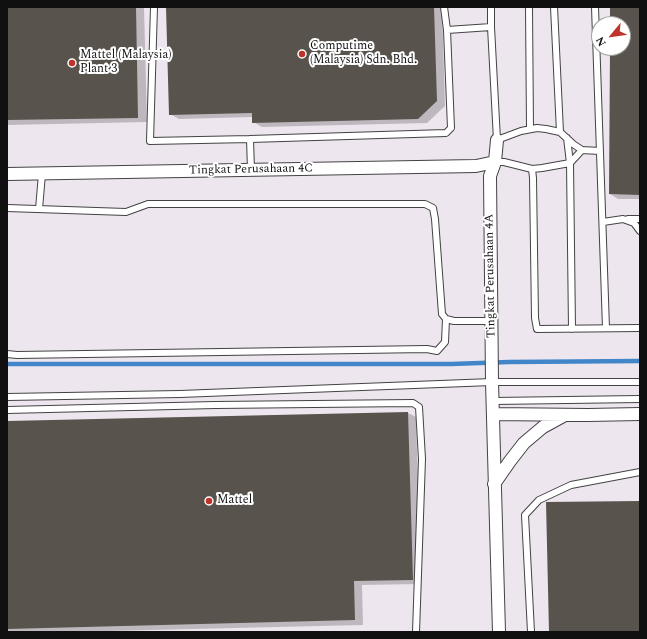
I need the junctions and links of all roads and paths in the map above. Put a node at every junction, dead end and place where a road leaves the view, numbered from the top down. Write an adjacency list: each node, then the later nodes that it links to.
1 (154, 7): 12 (lane)
2 (444, 7): 8 (lane)
3 (491, 7): 7 (lane)
4 (529, 7): 9 (lane)
5 (554, 7): 10 (lane)
6 (595, 7): 15 (lane)
7 (491, 27): 8 (lane); 13 (lane)
8 (447, 30): 12 (lane)
9 (530, 130): 10 (lane); 13 (lane)
10 (560, 132): 11 (lane)
11 (567, 138): 14 (lane); 17 (lane)
12 (250, 139): 19 (lane)
13 (497, 140): 16 (street, Tingkat Perusahaan 4A)
14 (582, 150): 15 (lane); 17 (lane)
15 (600, 151): 26 (lane)
16 (495, 162): 18 (lane); 19 (street, Tingkat Perusahaan 4C); 29 (street, Tingkat Perusahaan 4A)
17 (570, 163): 18 (lane); 32 (lane)
18 (532, 169): 32 (lane)
19 (251, 170): 21 (street, Tingkat Perusahaan 4C)
20 (7, 174): 21 (street, Tingkat Perusahaan 4C)
21 (42, 174): 23 (lane)
22 (7, 208): 23 (lane)
23 (39, 209): 28 (lane)
24 (623, 219): 25 (lane); 26 (lane); 27 (lane)
25 (640, 219)
26 (602, 222): 30 (lane)
27 (640, 231)
28 (446, 319): 29 (lane); 33 (lane)
29 (491, 321): 34 (street, Tingkat Perusahaan 4A)
30 (606, 328): 31 (lane); 32 (lane)
31 (640, 328)
32 (572, 329)
33 (7, 354)
34 (492, 382): 35 (lane); 36 (lane); 38 (street, Tingkat Perusahaan 4A)
35 (640, 382)
36 (7, 397)
37 (640, 399): 38 (lane)
38 (493, 401): 40 (street, Tingkat Perusahaan 4A)
39 (7, 410): 45 (lane)
40 (493, 414): 42 (street); 44 (street, Tingkat Perusahaan 4A)
41 (640, 414): 42 (street)
42 (588, 415): 44 (street)
43 (640, 472): 47 (lane)
44 (494, 484): 46 (street, Tingkat Perusahaan 4A)
45 (416, 632)
46 (499, 632)
47 (531, 632)

